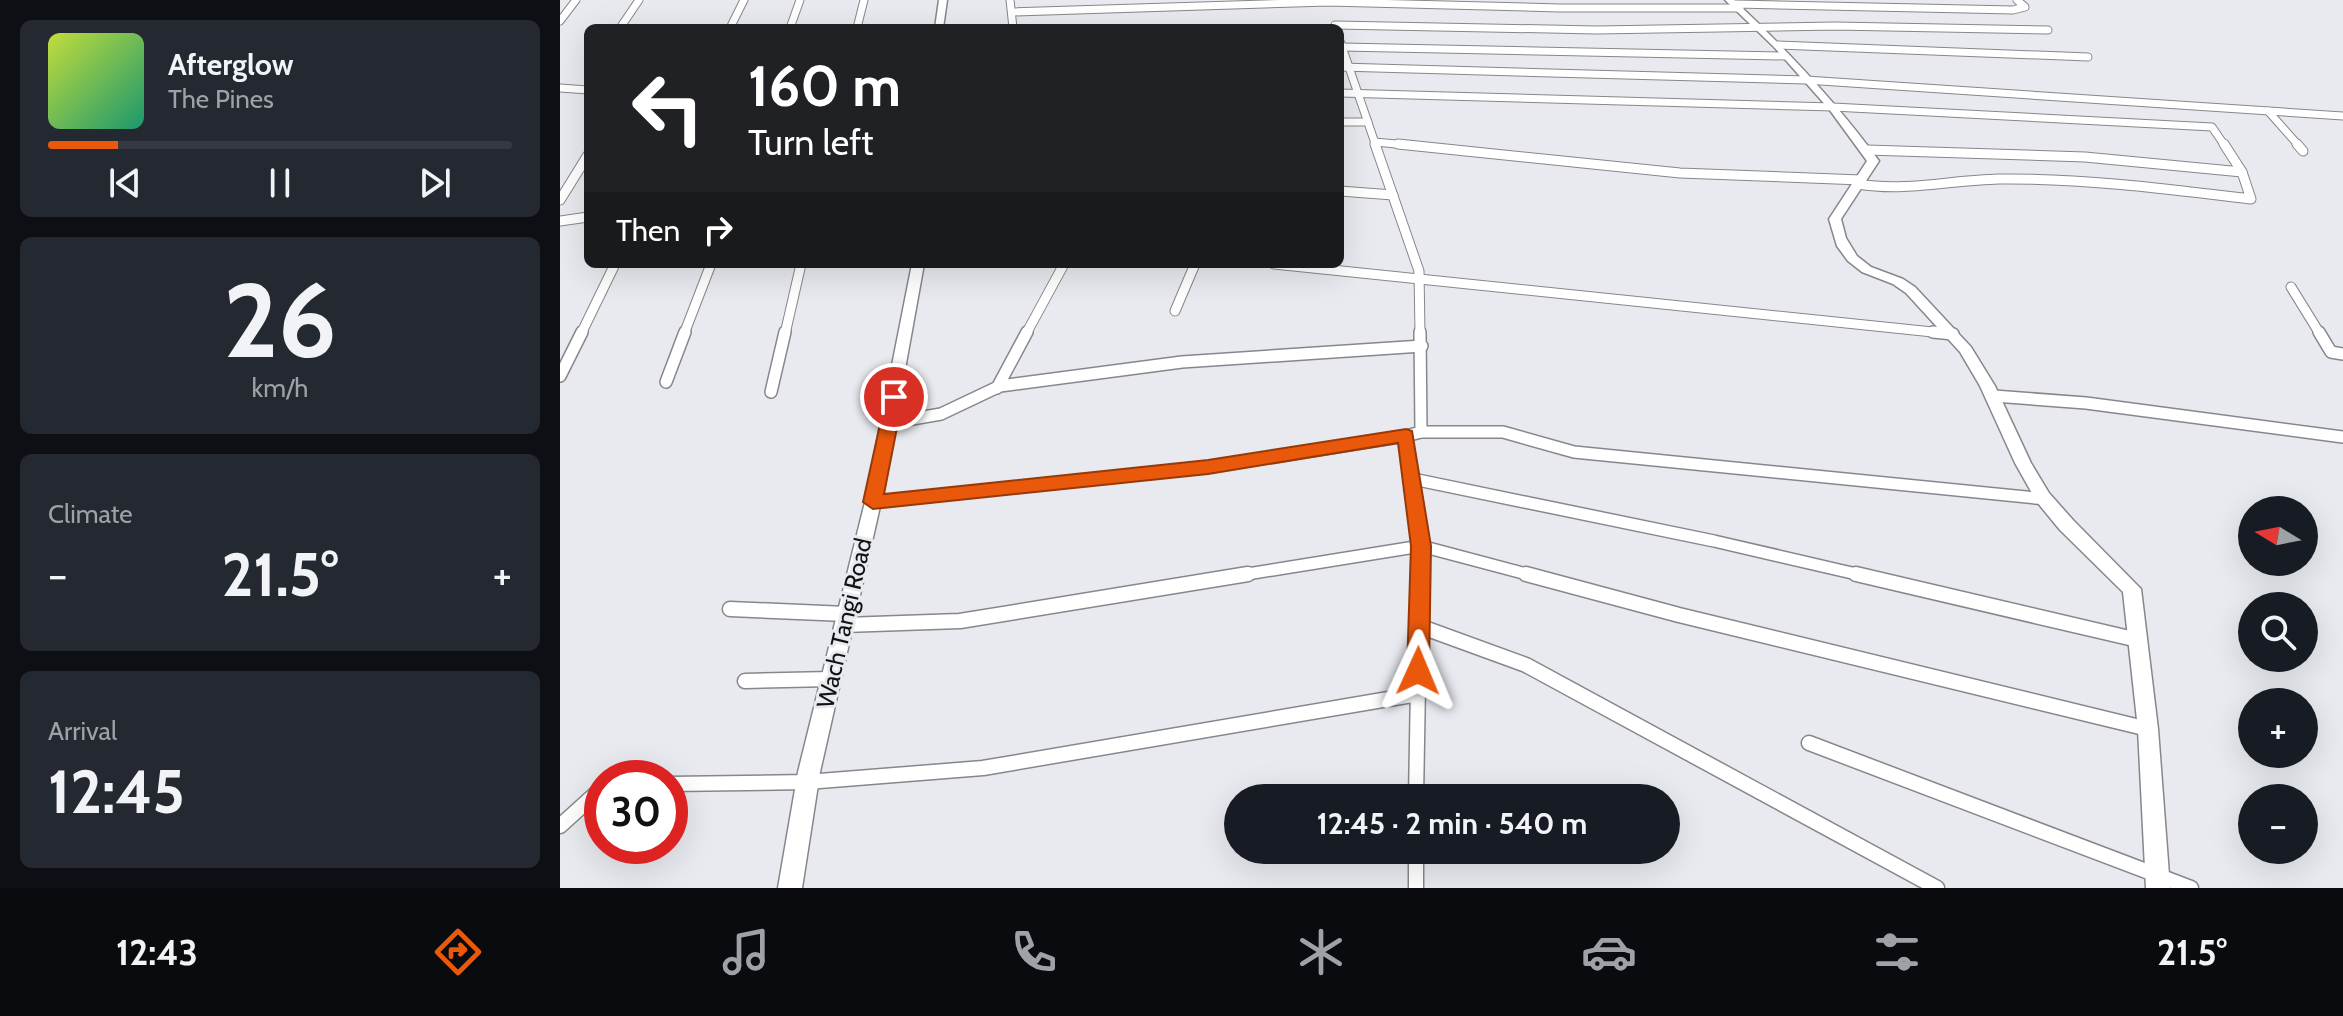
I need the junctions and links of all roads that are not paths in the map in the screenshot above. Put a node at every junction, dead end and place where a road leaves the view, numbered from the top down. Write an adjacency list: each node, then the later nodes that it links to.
1 (576, 0): 13 (street)
2 (639, 0): 3 (street); 14 (street)
3 (646, 0)
4 (744, 0): 15 (street)
5 (800, 0): 16 (street)
6 (864, 0): 17 (street)
7 (943, 0): 18 (street)
8 (1010, 0): 12 (street)
9 (2017, 0): 11 (street)
10 (1327, 1): 11 (street); 12 (street); 20 (street)
11 (1735, 4): 22 (street)
12 (1012, 12): 19 (street)
13 (560, 21)
14 (623, 24)
15 (732, 24)
16 (791, 24)
17 (858, 24)
18 (940, 24)
19 (1013, 24)
20 (1335, 24)
21 (1344, 26): 22 (street)
22 (1759, 26): 23 (street); 25 (street)
23 (2048, 30)
24 (1344, 44): 25 (street)
25 (1781, 50): 26 (street); 28 (street)
26 (2088, 57)
27 (1345, 67): 28 (street); 32 (street)
28 (1806, 80): 33 (street); 34 (street)
29 (561, 89): 30 (street)
30 (584, 90)
31 (1344, 93): 32 (street)
32 (1360, 93): 33 (street); 37 (street)
33 (1833, 107): 39 (street); 42 (street)
34 (2268, 111): 35 (street); 40 (street)
35 (2343, 116)
36 (1344, 122): 37 (street)
37 (1368, 122): 38 (street)
38 (1375, 142): 43 (street); 45 (street)
39 (1867, 150): 42 (street); 43 (street)
40 (2303, 151)
41 (584, 161): 46 (street)
42 (2242, 172): 43 (street)
43 (1860, 182): 59 (street)
44 (1344, 191): 45 (street)
45 (1393, 195): 56 (street)
46 (560, 200)
47 (584, 218): 48 (street)
48 (560, 221)
49 (613, 268): 62 (street)
50 (709, 268): 63 (street)
51 (800, 268): 65 (street)
52 (917, 268): 67 (street, Wach Tangi Road)
53 (1062, 268): 64 (street)
54 (1193, 268): 58 (street)
55 (1313, 268): 56 (street)
56 (1419, 279): 59 (street); 60 (street)
57 (2291, 287): 61 (street)
58 (1175, 311)
59 (1953, 334): 66 (street)
60 (1422, 346): 64 (street); 68 (street)
61 (2343, 354)
62 (560, 376)
63 (666, 382)
64 (997, 388): 67 (street)
65 (771, 392)
66 (1994, 396): 70 (street); 72 (street)
67 (889, 423): 73 (street, Wach Tangi Road)
68 (1421, 432): 69 (street); 72 (street)
69 (1406, 436): 71 (street); 73 (street)
70 (2343, 437)
71 (1413, 479): 74 (street); 78 (street)
72 (2046, 499): 78 (street)
73 (873, 502): 76 (street, Wach Tangi Road)
74 (1421, 546): 76 (street); 77 (street); 82 (street)
75 (730, 609): 76 (street)
76 (845, 620): 79 (street, Wach Tangi Road)
77 (1419, 626): 81 (street); 93 (street)
78 (2138, 640): 82 (street)
79 (831, 679): 80 (street); 84 (street, Wach Tangi Road)
80 (745, 681)
81 (1418, 694): 84 (street); 86 (street)
82 (2148, 729): 90 (street)
83 (1809, 743): 90 (street)
84 (807, 782): 85 (street); 91 (street, Wach Tangi Road)
85 (688, 784)
86 (1416, 784)
87 (584, 804): 88 (street)
88 (560, 826)
89 (1416, 864): 92 (street)
90 (2158, 881): 94 (street)
91 (790, 888)
92 (1416, 888)
93 (1937, 888)
94 (2191, 888)

